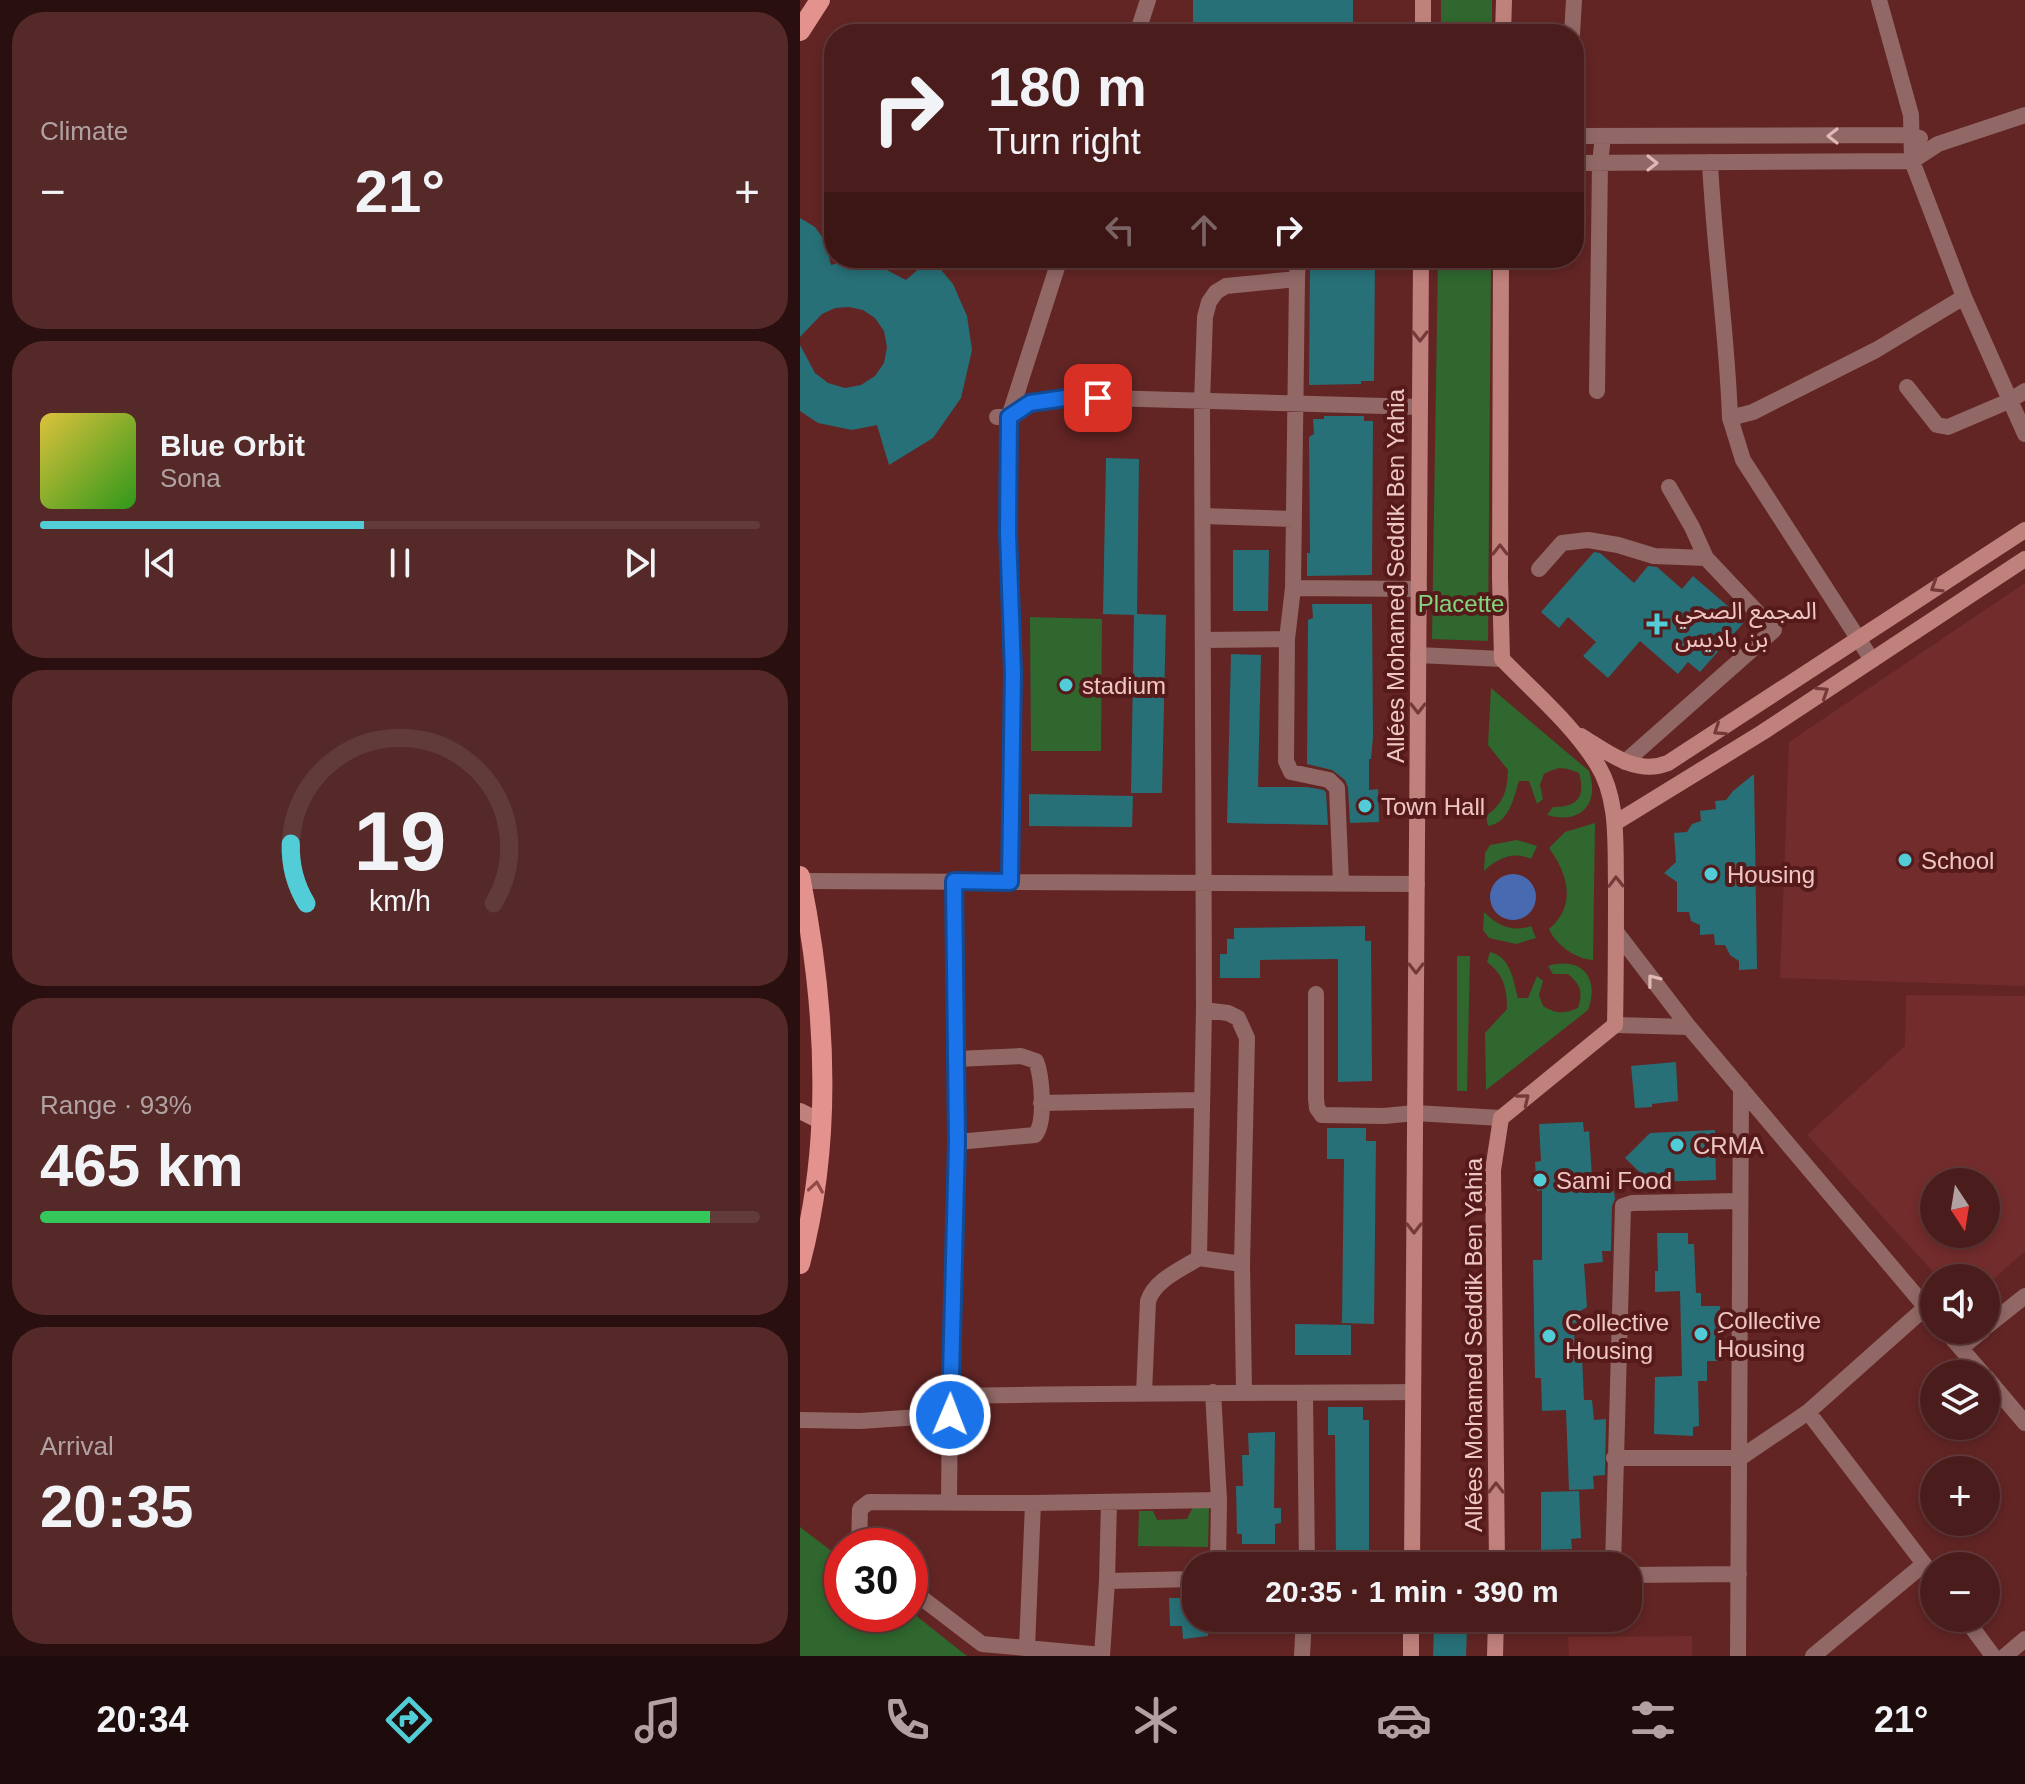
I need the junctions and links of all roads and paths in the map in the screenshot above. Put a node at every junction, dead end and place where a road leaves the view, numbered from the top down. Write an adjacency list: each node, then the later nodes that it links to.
1 (820, 0): 11 (main road)
2 (1148, 0): 7 (street)
3 (1423, 0): 8 (street)
4 (1504, 0): 9 (street)
5 (1574, 0): 10 (street)
6 (1879, 0): 13 (street)
7 (1140, 24)
8 (1423, 24)
9 (1503, 24)
10 (1573, 24)
11 (800, 31)
12 (2025, 115): 16 (street)
13 (1911, 135): 15 (street, one-way to 15); 16 (street); 17 (street)
14 (1584, 136): 15 (street)
15 (1603, 136): 20 (street)
16 (1938, 144): 17 (street)
17 (1912, 161): 18 (street); 26 (street)
18 (1710, 162): 20 (street, one-way to 18); 35 (street)
19 (1584, 163): 20 (street)
20 (1600, 163): 28 (street)
21 (1056, 268): 34 (street)
22 (1298, 268): 25 (street)
23 (1421, 268): 33 (street, Allées Mohamed Seddik Ben Yahia, one-way to 33)
24 (1501, 268): 52 (street, one-way to 24)
25 (1297, 279): 31 (street); 32 (street)
26 (1964, 297): 30 (street); 35 (street)
27 (1907, 387): 30 (street)
28 (1597, 391)
29 (2025, 391): 30 (street)
30 (2009, 401): 36 (street)
31 (1202, 402): 32 (street); 34 (street); 38 (street)
32 (1296, 403): 33 (street); 39 (street)
33 (1420, 407): 46 (street, Allées Mohamed Seddik Ben Yahia)
34 (1003, 417): 59 (street)
35 (1730, 418): 48 (street)
36 (2025, 434)
37 (1669, 487): 41 (street)
38 (1203, 516): 39 (street); 50 (street)
39 (1293, 519): 45 (street)
40 (2025, 530): 44 (street)
41 (1706, 558): 43 (street); 55 (street)
42 (2025, 559): 47 (street)
43 (1539, 569)
44 (1963, 570): 47 (street); 48 (street, one-way to 48)
45 (1293, 588): 46 (street); 49 (street)
46 (1419, 589): 51 (street, Allées Mohamed Seddik Ben Yahia)
47 (1974, 592): 53 (street)
48 (1859, 636): 53 (street); 55 (street, one-way to 55)
49 (1287, 639): 50 (street); 61 (street)
50 (1203, 640): 60 (street)
51 (1418, 655): 52 (street); 62 (street, Allées Mohamed Seddik Ben Yahia, one-way to 62)
52 (1502, 659): 54 (street)
53 (1872, 660): 56 (street, one-way to 53)
54 (1570, 729): 55 (street); 56 (street)
55 (1625, 762)
56 (1615, 823): 63 (street, one-way to 56)
57 (800, 879): 58 (street); 75 (main road)
58 (954, 881): 59 (street); 68 (street)
59 (1010, 882): 60 (street)
60 (1202, 883): 61 (street); 65 (street)
61 (1341, 883): 62 (street)
62 (1417, 884): 73 (street, Allées Mohamed Seddik Ben Yahia, one-way to 73)
63 (1617, 933): 66 (street); 67 (street, one-way to 63)
64 (1316, 994): 73 (street)
65 (1204, 1010): 70 (street); 80 (street)
66 (1615, 1025): 67 (street); 74 (street, one-way to 66)
67 (1689, 1027): 69 (street)
68 (956, 1059): 71 (street); 76 (street)
69 (1741, 1088): 77 (street); 82 (street)
70 (1201, 1100): 71 (street); 78 (street)
71 (1041, 1103): 76 (street)
72 (800, 1111): 75 (street)
73 (1415, 1113): 74 (street); 91 (street, Allées Mohamed Seddik Ben Yahia, one-way to 91)
74 (1501, 1118): 110 (street, Allées Mohamed Seddik Ben Yahia, one-way to 74)
75 (822, 1122): 79 (main road, one-way to 75)
76 (957, 1142): 95 (street)
77 (1740, 1201): 100 (street); 101 (street)
78 (1199, 1258): 80 (street); 92 (street)
79 (800, 1264)
80 (1242, 1264): 89 (street)
81 (2025, 1296): 83 (street)
82 (1920, 1300)
83 (2000, 1316)
84 (1920, 1320): 96 (street)
85 (1957, 1344): 87 (street)
86 (1966, 1344): 87 (street)
87 (1961, 1348): 88 (street)
88 (1971, 1360)
89 (1244, 1391): 90 (street); 93 (street)
90 (1213, 1392): 92 (street); 102 (street)
91 (1413, 1392): 93 (street); 109 (street, Allées Mohamed Seddik Ben Yahia)
92 (1144, 1393): 95 (street)
93 (1305, 1394): 108 (street)
94 (2000, 1394): 99 (street)
95 (950, 1396): 97 (street)
96 (1808, 1412): 101 (street); 112 (street)
97 (950, 1415): 98 (street); 103 (street)
98 (800, 1420)
99 (2025, 1423)
100 (1614, 1458): 101 (street); 111 (street)
101 (1740, 1458): 113 (street)
102 (1219, 1500): 104 (street); 107 (street)
103 (949, 1501): 105 (street); 106 (street)
104 (1109, 1502): 105 (street); 117 (street)
105 (1033, 1503): 124 (street)
106 (859, 1528)
107 (1218, 1552)
108 (1307, 1552)
109 (1412, 1552)
110 (1497, 1552)
111 (1613, 1552)
112 (1920, 1558)
113 (1739, 1574): 114 (street); 130 (street)
114 (1642, 1575)
115 (1920, 1577): 131 (street)
116 (1182, 1579): 117 (street)
117 (1107, 1581): 126 (street)
118 (928, 1605): 125 (street)
119 (1303, 1632): 127 (street)
120 (1411, 1632): 128 (street)
121 (1496, 1632): 129 (street)
122 (1975, 1632): 132 (street)
123 (2025, 1639): 133 (street)
124 (1027, 1648): 125 (street); 126 (street)
125 (978, 1650)
126 (1102, 1656)
127 (1302, 1656)
128 (1411, 1656)
129 (1495, 1656)
130 (1738, 1656)
131 (1813, 1656)
132 (1993, 1656)
133 (2005, 1656)

